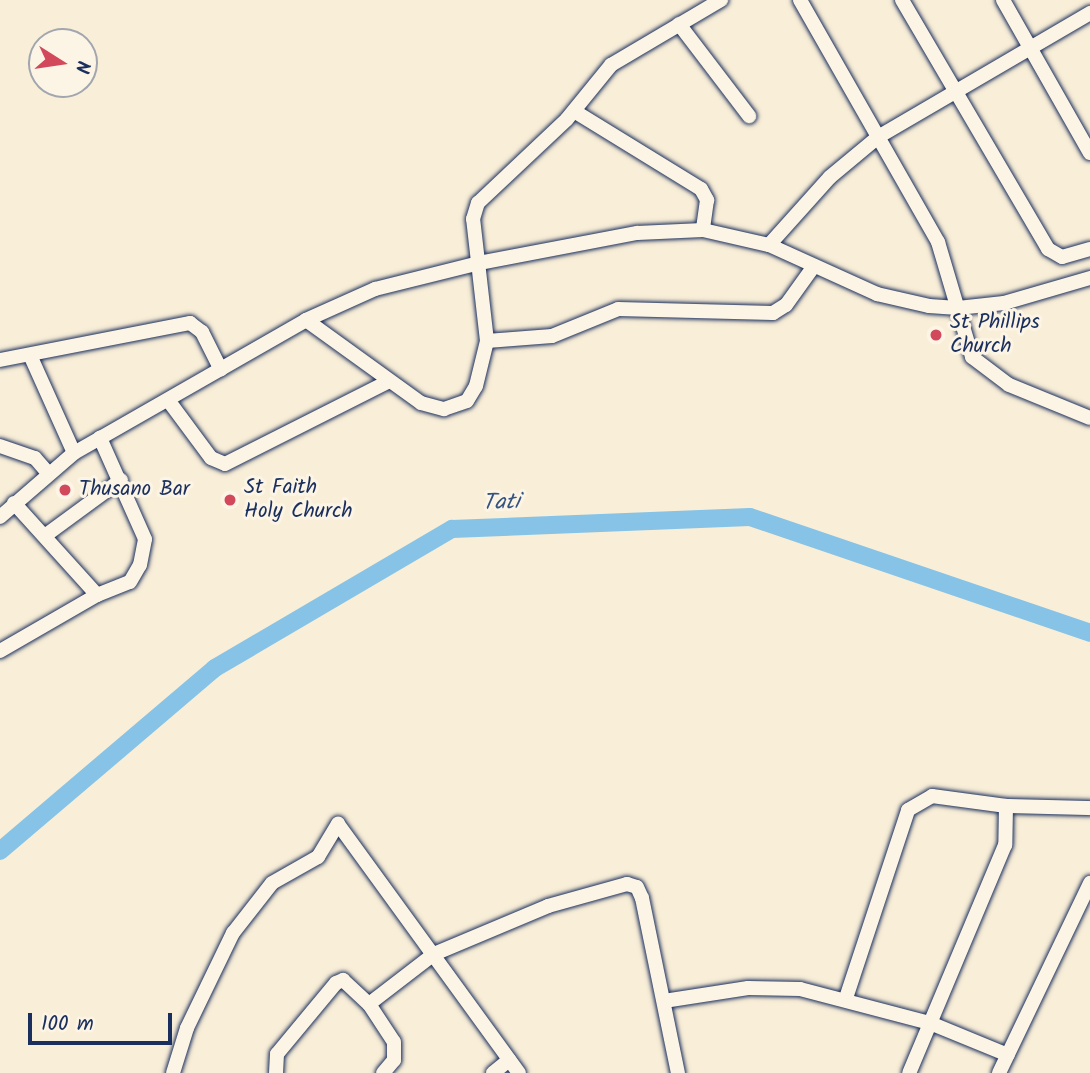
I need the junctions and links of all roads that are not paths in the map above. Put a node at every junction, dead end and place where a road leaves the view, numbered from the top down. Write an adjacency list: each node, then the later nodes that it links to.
1 (800, 0): 11 (street)
2 (902, 0): 8 (street)
3 (1003, 0): 7 (street)
4 (713, 2): 6 (street)
5 (1090, 13): 7 (street)
6 (679, 24): 9 (street); 10 (street)
7 (1029, 47): 8 (street); 12 (street)
8 (955, 91): 11 (street); 15 (street)
9 (574, 111): 13 (street); 16 (street)
10 (749, 116)
11 (878, 137): 14 (street); 19 (street)
12 (1090, 153)
13 (704, 230): 14 (street); 16 (street)
14 (769, 245): 17 (street)
15 (1090, 249)
16 (479, 263): 20 (street); 21 (street)
17 (814, 266): 19 (street); 21 (street)
18 (1090, 278): 19 (street)
19 (958, 309): 27 (street)
20 (306, 320): 24 (street); 25 (street)
21 (487, 341): 25 (street)
22 (30, 355): 23 (street); 24 (street); 30 (street)
23 (0, 360)
24 (220, 370): 26 (street)
25 (387, 382): 26 (street)
26 (168, 400): 28 (street)
27 (1090, 418)
28 (100, 438): 30 (street); 32 (street)
29 (0, 446): 31 (street)
30 (75, 453): 31 (street)
31 (48, 473): 33 (street)
32 (121, 480): 35 (street); 36 (street)
33 (14, 503): 34 (street); 35 (street)
34 (0, 517)
35 (46, 535): 36 (street)
36 (97, 595): 37 (street)
37 (0, 652)
38 (1006, 806): 39 (street); 42 (street); 45 (street)
39 (1090, 808)
40 (1090, 883): 46 (street)
41 (435, 954): 43 (street); 44 (street); 47 (street); 48 (street)
42 (846, 998): 43 (street); 45 (street)
43 (664, 1001): 53 (street)
44 (369, 1004): 49 (street); 50 (street)
45 (930, 1023): 46 (street); 54 (street)
46 (1008, 1055): 55 (street)
47 (509, 1060): 51 (street); 52 (street)
48 (173, 1073)
49 (276, 1073)
50 (383, 1073)
51 (493, 1073)
52 (519, 1073)
53 (678, 1073)
54 (909, 1073)
55 (999, 1073)

